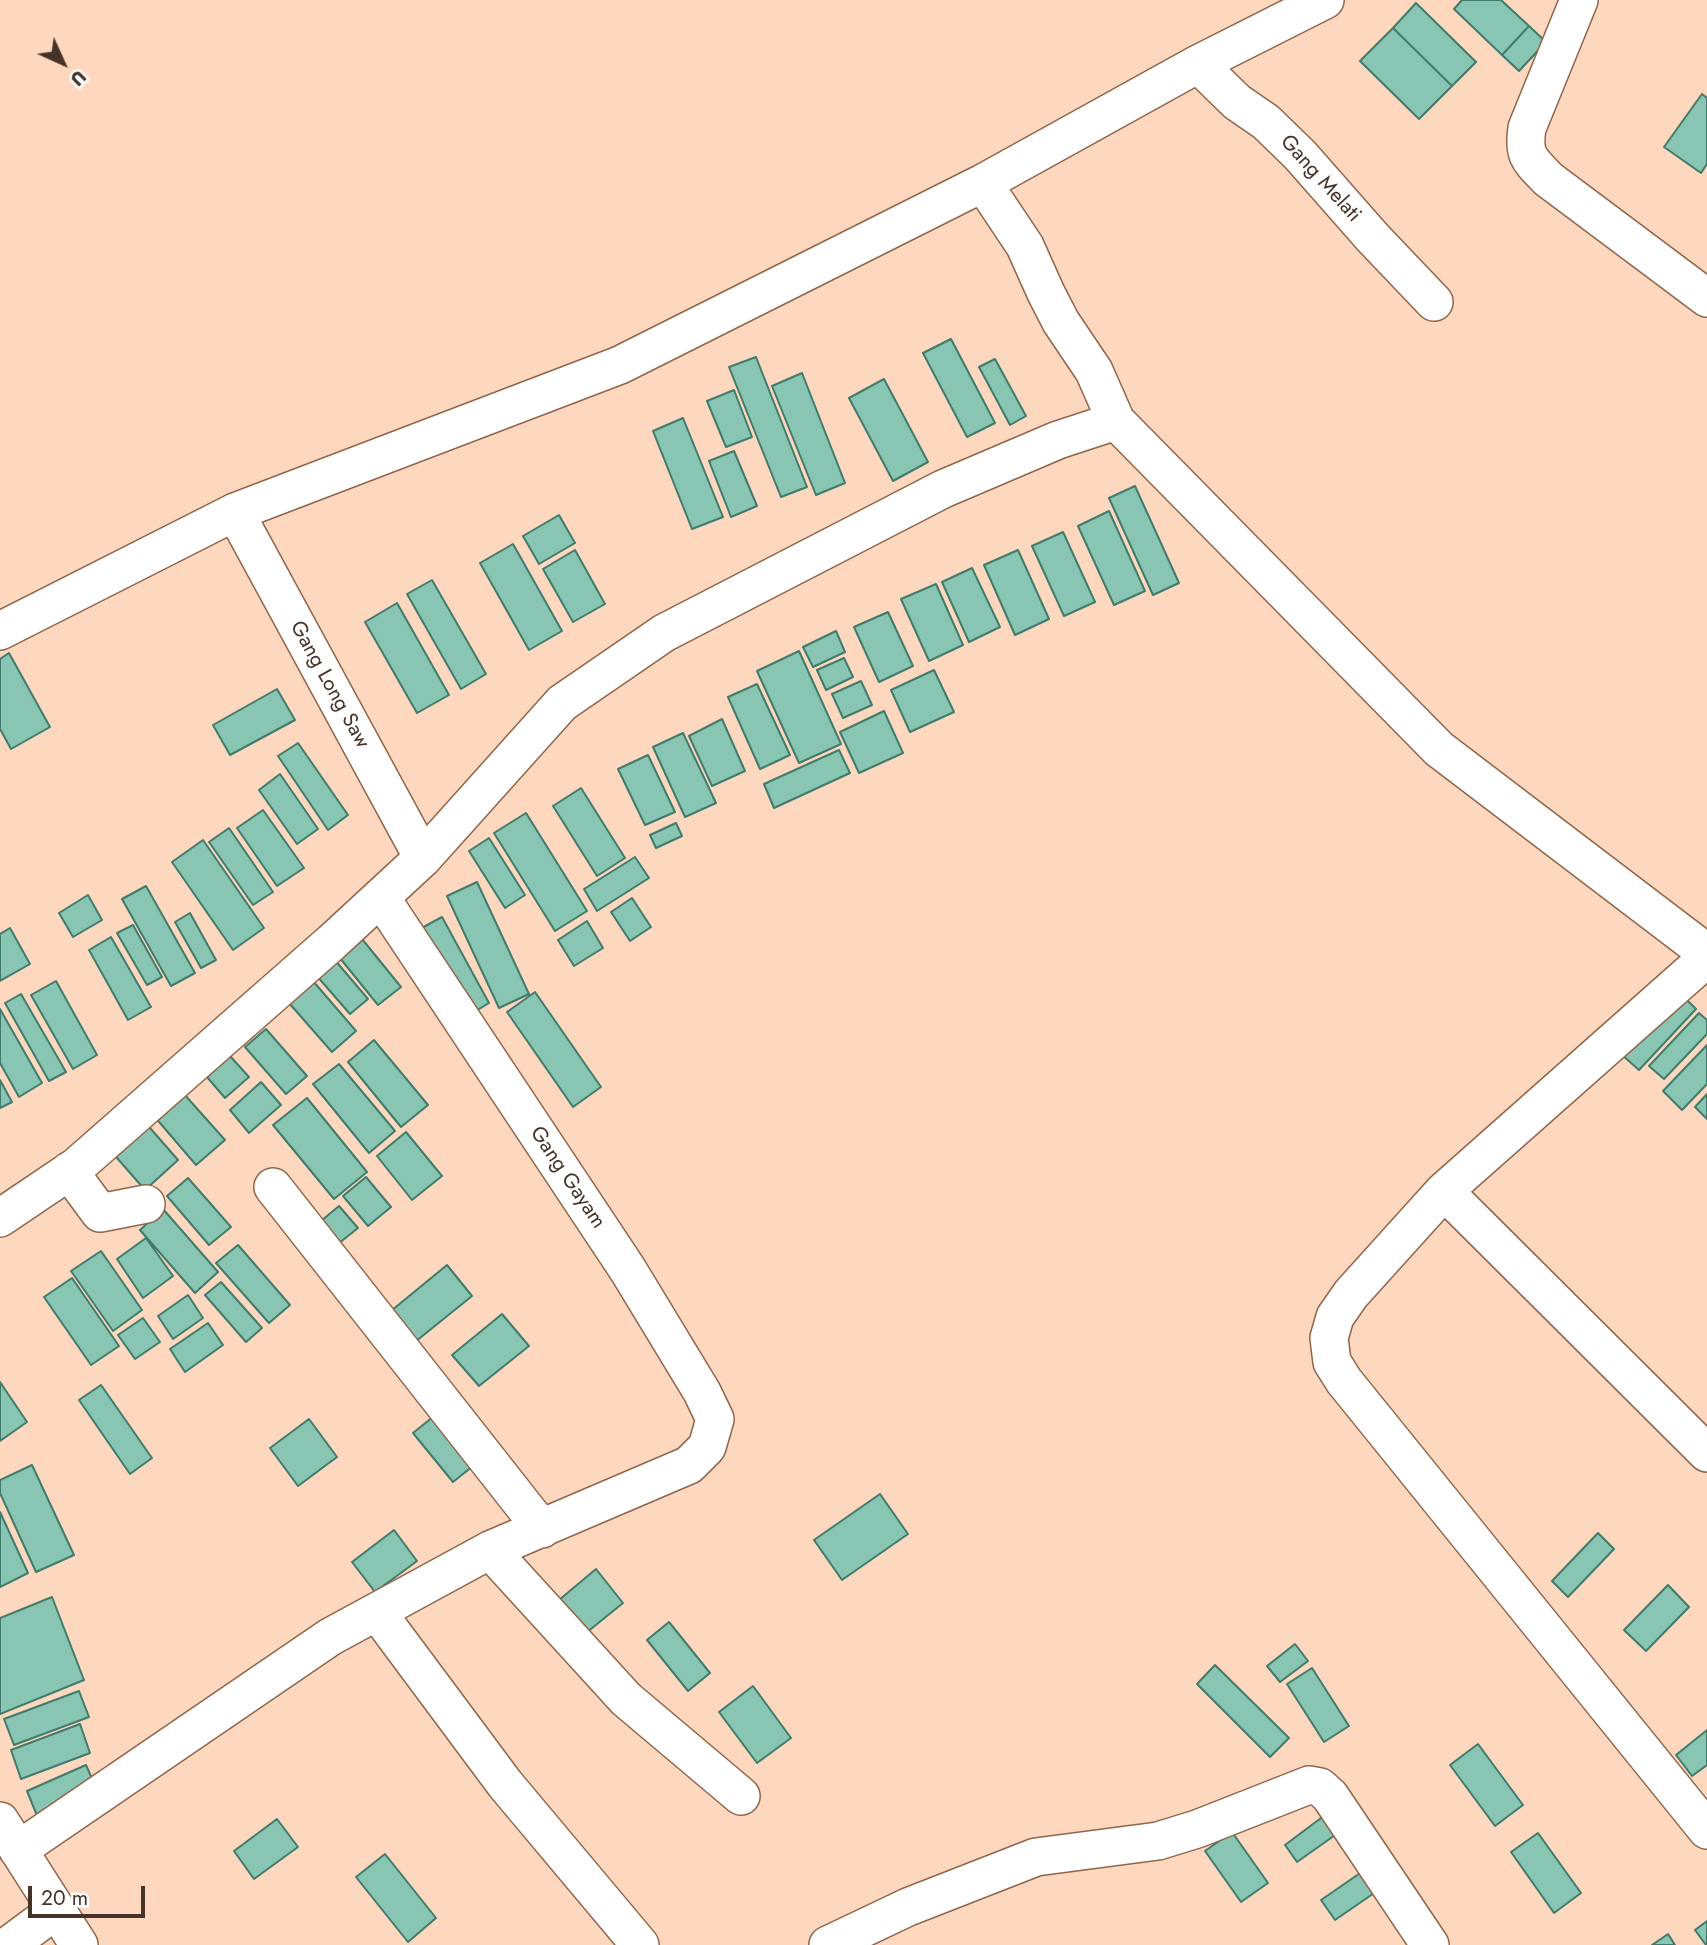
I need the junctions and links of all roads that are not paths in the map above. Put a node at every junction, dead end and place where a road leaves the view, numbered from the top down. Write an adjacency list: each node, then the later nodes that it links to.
1 (1325, 0): 3 (street)
2 (1579, 0): 5 (street)
3 (1198, 64): 4 (street); 6 (street, Gang Melati)
4 (983, 183): 7 (street); 8 (street)
5 (1707, 298)
6 (1434, 302)
7 (1116, 421): 10 (street); 12 (street)
8 (235, 512): 9 (street); 10 (street, Gang Long Saw)
9 (0, 631)
10 (424, 858): 11 (street)
11 (381, 898): 13 (street); 19 (street, Gang Gayam)
12 (1707, 956): 15 (street)
13 (69, 1171): 16 (street); 17 (street)
14 (272, 1187): 19 (street)
15 (1444, 1191): 18 (street); 23 (street)
16 (146, 1204)
17 (0, 1218)
18 (1707, 1453)
19 (542, 1530): 20 (street)
20 (491, 1550): 21 (street); 22 (street)
21 (377, 1612): 24 (street); 28 (street)
22 (741, 1796)
23 (1707, 1830)
24 (9, 1836): 25 (street)
25 (56, 1910): 26 (street); 27 (street)
26 (9, 1945)
27 (79, 1945)
28 (640, 1945)
29 (828, 1945): 30 (street)
30 (1430, 1945)

